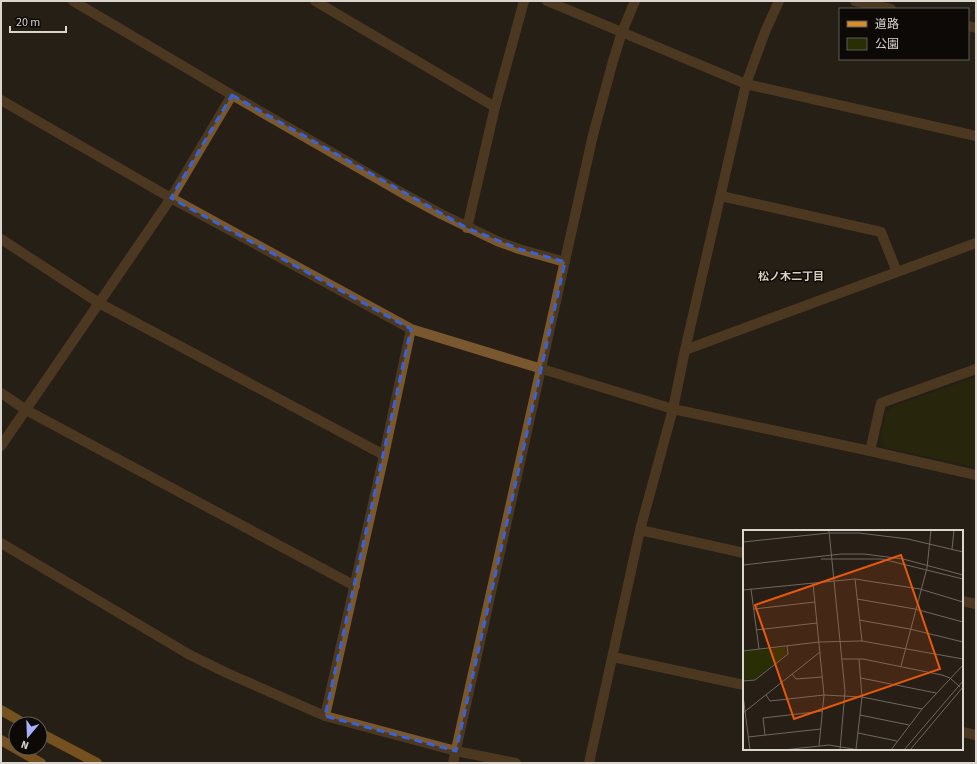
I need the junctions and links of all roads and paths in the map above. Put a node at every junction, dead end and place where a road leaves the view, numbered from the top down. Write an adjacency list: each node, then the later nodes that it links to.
1 (73, 1): 11 (street)
2 (315, 1): 13 (street)
3 (524, 1): 13 (street)
4 (547, 1): 9 (street)
5 (635, 1): 9 (street)
6 (779, 1): 10 (street)
7 (855, 1): 8 (street)
8 (886, 8)
9 (622, 32): 10 (street); 20 (street)
10 (746, 84): 14 (street); 15 (street)
11 (232, 95): 16 (street); 17 (street)
12 (1, 100): 16 (street)
13 (495, 107): 17 (street)
14 (976, 136)
15 (721, 196): 21 (street); 24 (street)
16 (171, 198): 22 (street); 23 (street)
17 (467, 228): 20 (street)
18 (1, 239): 22 (street)
19 (976, 243): 21 (street)
20 (565, 262): 25 (street)
21 (897, 272): 24 (street)
22 (99, 303): 29 (street); 32 (street)
23 (411, 328): 25 (street); 32 (street)
24 (685, 350): 28 (street)
25 (542, 369): 28 (street); 49 (street)
26 (976, 369): 31 (street)
27 (1, 393): 29 (street)
28 (673, 409): 31 (street); 34 (street)
29 (26, 410): 30 (street); 37 (street)
30 (1, 446)
31 (870, 451): 33 (street)
32 (384, 456): 37 (street)
33 (976, 475)
34 (640, 530): 36 (street); 40 (street)
35 (1, 544): 44 (street)
36 (743, 552)
37 (354, 586): 44 (street)
38 (963, 601): 39 (street)
39 (976, 604)
40 (613, 657): 41 (street); 54 (street)
41 (743, 685)
42 (1, 710): 43 (main road)
43 (11, 716)
44 (325, 716): 49 (street)
45 (963, 732): 46 (street)
46 (976, 735)
47 (48, 737): 51 (main road)
48 (1, 740): 50 (main road)
49 (456, 751): 52 (street); 53 (street)
50 (41, 763)
51 (97, 763)
52 (453, 763)
53 (516, 763)
54 (589, 763)

